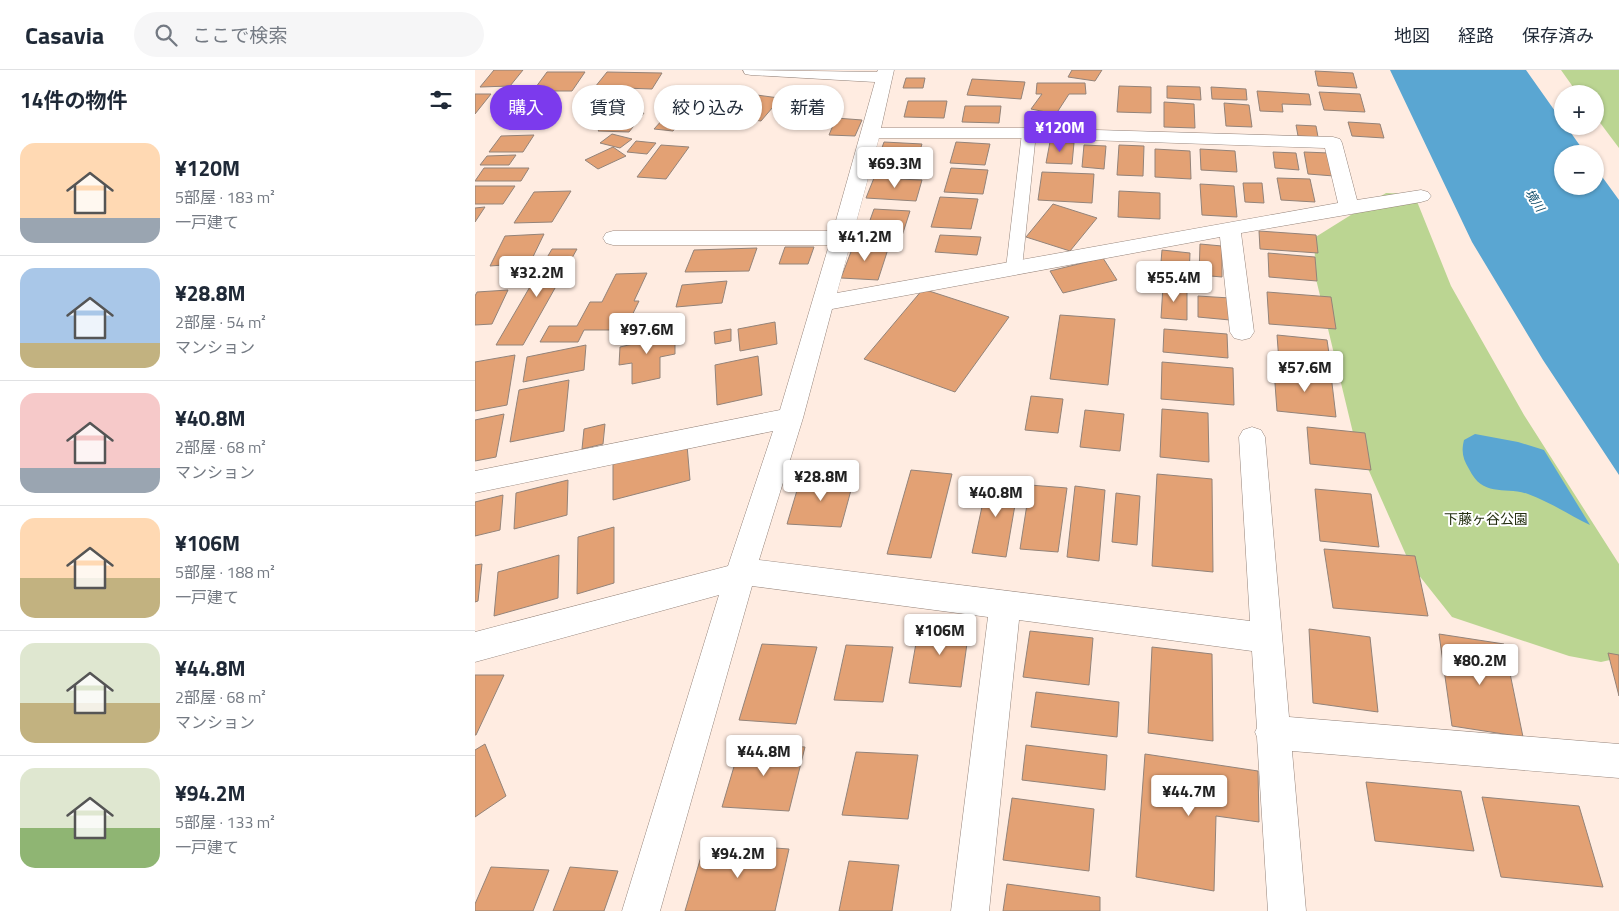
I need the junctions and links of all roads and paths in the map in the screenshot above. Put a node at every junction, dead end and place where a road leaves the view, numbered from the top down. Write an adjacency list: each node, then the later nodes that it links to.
1 (751, 70): 2 (street)
2 (885, 73): 3 (street)
3 (871, 133): 4 (street); 9 (street)
4 (1029, 133): 6 (street); 10 (lane)
5 (1421, 196): 6 (street)
6 (1349, 207): 7 (street)
7 (1230, 229): 10 (street); 12 (street)
8 (613, 238): 9 (street)
9 (840, 238): 11 (street)
10 (1014, 268): 11 (street)
11 (822, 303): 13 (street)
12 (1242, 332)
13 (789, 418): 15 (street); 16 (street)
14 (1252, 437): 18 (street)
15 (475, 482)
16 (740, 573): 17 (street); 19 (street); 22 (street)
17 (1005, 606): 18 (street); 23 (street)
18 (1266, 638): 20 (street)
19 (475, 647)
20 (1272, 732): 21 (street); 24 (street)
21 (1619, 762)
22 (641, 911)
23 (970, 911)
24 (1287, 911)

